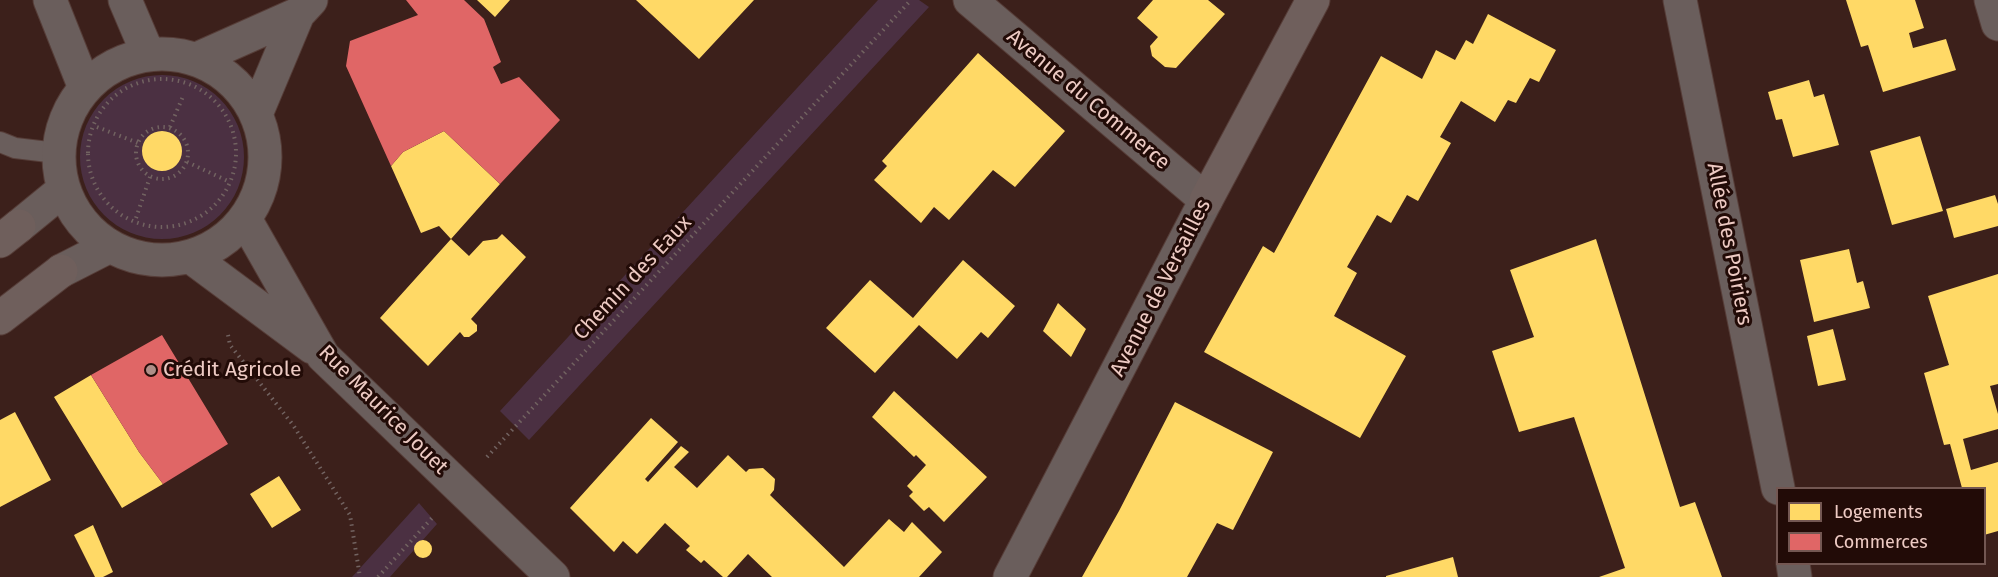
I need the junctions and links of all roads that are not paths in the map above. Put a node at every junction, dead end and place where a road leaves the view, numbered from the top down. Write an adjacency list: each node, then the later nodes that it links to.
1 (50, 0): 11 (street)
2 (125, 0): 9 (street)
3 (970, 0): 16 (street, Avenue du Commerce)
4 (1313, 0): 16 (street, Avenue de Versailles)
5 (1680, 0): 23 (street, Allée des Poiriers)
6 (1991, 0): 8 (street)
7 (304, 7): 10 (street); 12 (street)
8 (1998, 24)
9 (148, 54): 10 (street); 11 (street)
10 (194, 70): 12 (street)
11 (85, 88): 14 (street)
12 (256, 114): 17 (street)
13 (0, 142): 14 (lane)
14 (57, 153): 15 (street)
15 (63, 190): 18 (street); 19 (street)
16 (1206, 200): 25 (street, Avenue de Versailles)
17 (245, 219): 20 (street); 22 (street, Rue Maurice Jouet)
18 (10, 233)
19 (108, 247): 20 (street); 21 (street)
20 (191, 257): 22 (street)
21 (0, 318)
22 (323, 356): 24 (street, Rue Maurice Jouet)
23 (1778, 487)
24 (553, 577)
25 (1010, 577)

